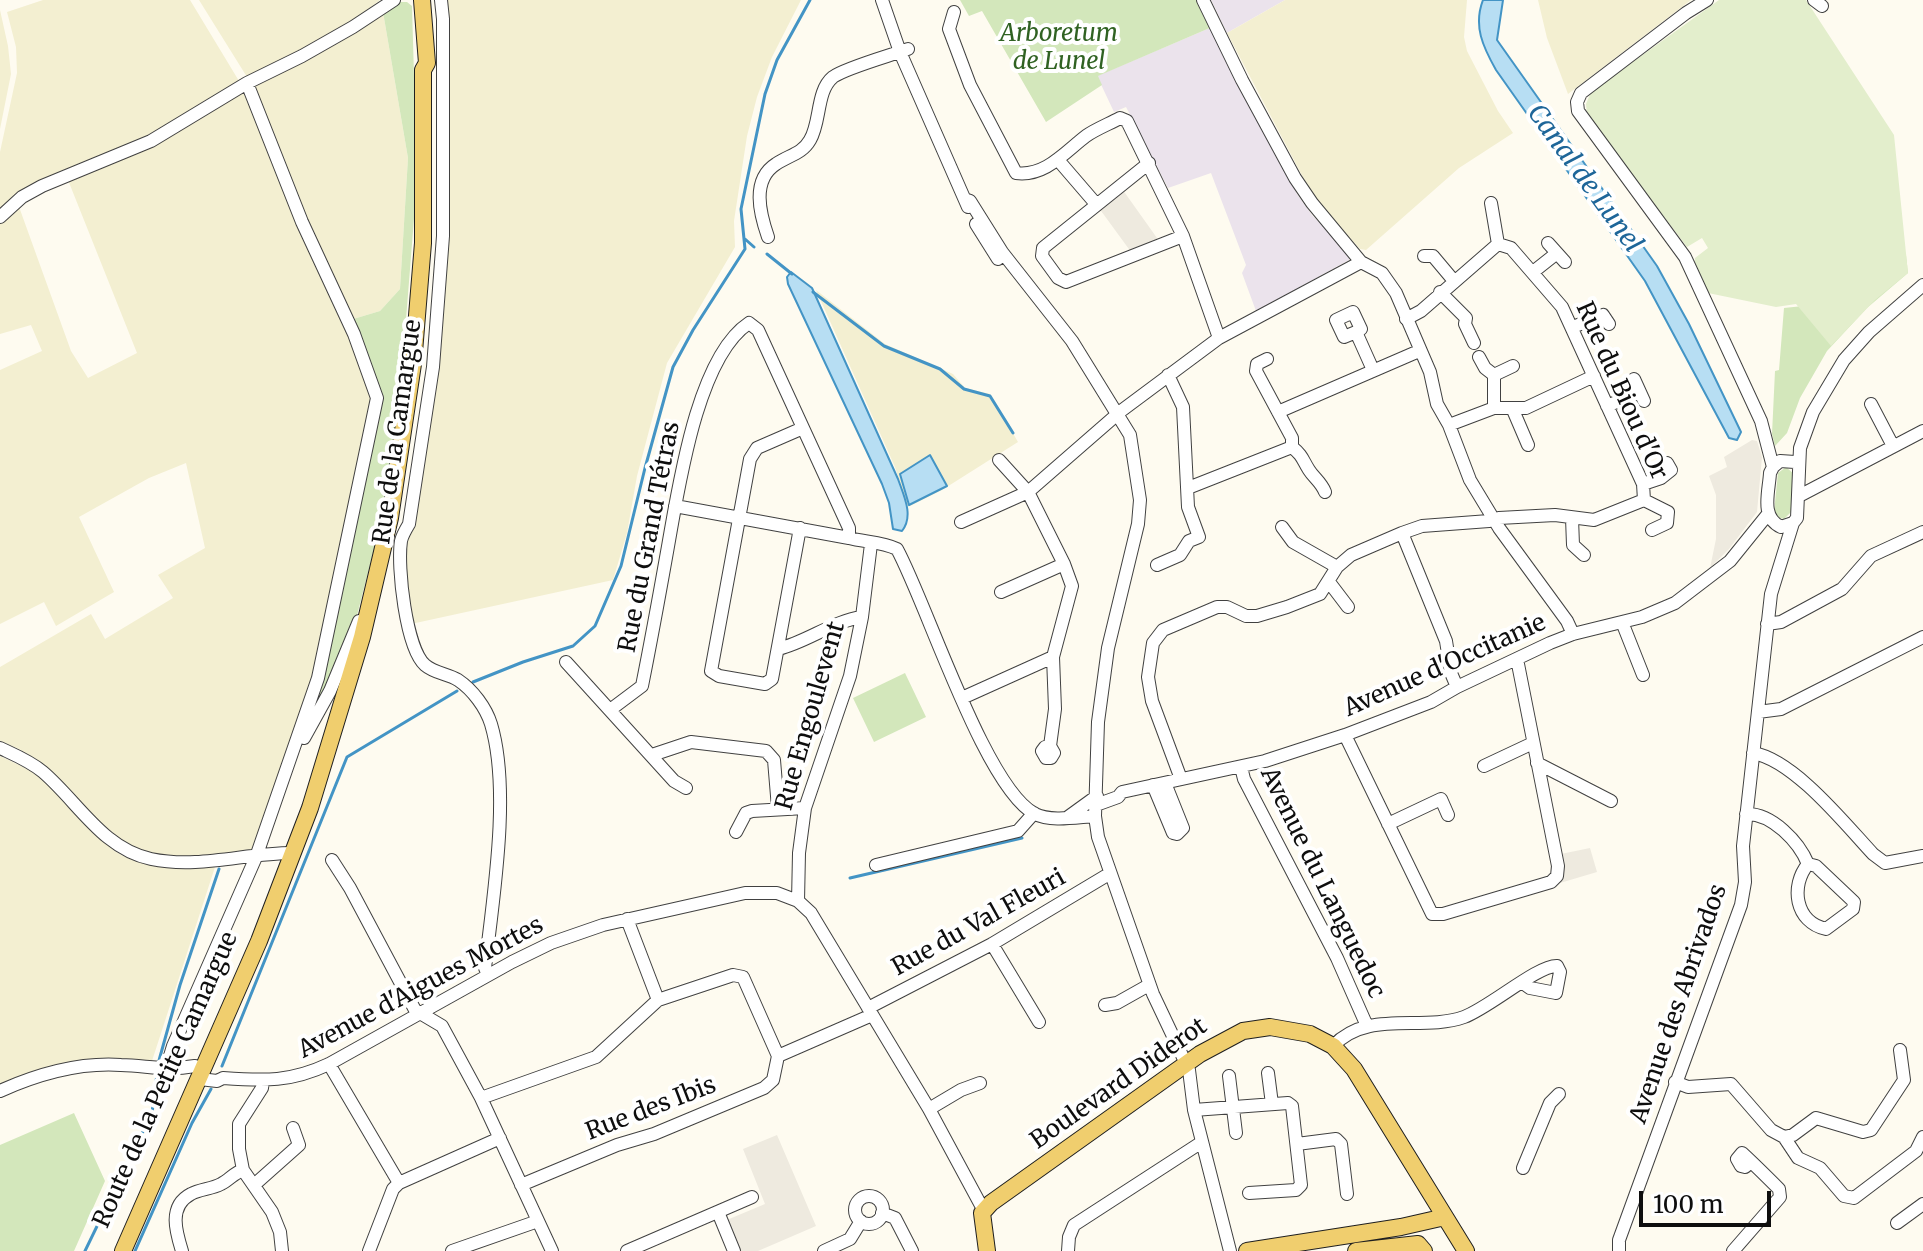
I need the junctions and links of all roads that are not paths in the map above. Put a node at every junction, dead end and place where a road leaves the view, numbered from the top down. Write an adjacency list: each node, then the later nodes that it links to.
1 (368, 0): 11 (street)
2 (394, 0): 11 (street)
3 (415, 0): 13 (main road, Route de la Petite Camargue)
4 (422, 0): 13 (main road, Route de la Petite Camargue)
5 (441, 0): 137 (street, Rue de la Camargue)
6 (882, 0): 12 (street)
7 (888, 0): 12 (street)
8 (1203, 0): 25 (street)
9 (1707, 0): 61 (street)
10 (954, 12): 15 (street)
11 (374, 13): 14 (street)
12 (904, 50): 21 (street); 52 (street)
13 (423, 70): 86 (main road, Route de la Petite Camargue)
14 (247, 83): 19 (street); 111 (street)
15 (1059, 161): 16 (street); 18 (street)
16 (1149, 163): 18 (street); 20 (street)
17 (1491, 203): 22 (street)
18 (1096, 204): 20 (street)
19 (0, 217)
20 (1183, 236): 36 (street)
21 (768, 237)
22 (1498, 244): 26 (street, Rue du Biou d'Or); 27 (street)
23 (1557, 253): 26 (street)
24 (1424, 256): 27 (street)
25 (1361, 262): 32 (street); 36 (street)
26 (1533, 272): 34 (street, Rue du Biou d'Or)
27 (1454, 281): 29 (street)
28 (1923, 285): 61 (street)
29 (1440, 292): 31 (street); 32 (street)
30 (1480, 311): 31 (street)
31 (1466, 318): 37 (street)
32 (1406, 319): 38 (street)
33 (1609, 324): 34 (street)
34 (1573, 327): 45 (street, Rue du Biou d'Or)
35 (1356, 332): 42 (street)
36 (1219, 338): 43 (street)
37 (1474, 343)
38 (1419, 351): 42 (street); 53 (street)
39 (1479, 357): 44 (street)
40 (1267, 359): 51 (street)
41 (1513, 366): 44 (street)
42 (1373, 370): 51 (street)
43 (1168, 375): 52 (street); 64 (street)
44 (1494, 375): 49 (street)
45 (1594, 376): 48 (street, Rue du Biou d'Or); 50 (street)
46 (1634, 379): 48 (street)
47 (1871, 404): 57 (street)
48 (1607, 406): 62 (street, Rue du Biou d'Or)
49 (1494, 408): 50 (street); 53 (street)
50 (1513, 410): 56 (street)
51 (1278, 412): 58 (street)
52 (1117, 414): 65 (street); 117 (street)
53 (1449, 425): 72 (street)
54 (803, 428): 69 (street, Rue du Grand Tétras); 70 (street); 80 (street, Rue du Grand Tétras)
55 (1923, 431): 57 (street)
56 (1528, 445)
57 (1893, 446): 63 (street)
58 (1292, 447): 64 (street); 66 (street)
59 (999, 460): 65 (street)
60 (1667, 463): 62 (street)
61 (1785, 464): 63 (street); 67 (street); 74 (street)
62 (1643, 484): 68 (street, Rue du Biou d'Or)
63 (1813, 487): 67 (street)
64 (1188, 488): 84 (street)
65 (1028, 492): 73 (street); 83 (street)
66 (1325, 492)
67 (1799, 496): 74 (street)
68 (1644, 500): 71 (street, Rue du Biou d'Or); 77 (street)
69 (675, 506): 70 (street); 102 (street, Rue du Grand Tétras)
70 (738, 517): 76 (street); 95 (street)
71 (1572, 518): 72 (street, Rue du Biou d'Or); 82 (street)
72 (1494, 520): 79 (street, Rue du Biou d'Or); 93 (street)
73 (961, 522)
74 (1778, 522): 91 (street, Avenue d'Occitanie); 92 (street, Avenue des Abrivados)
75 (1282, 527): 85 (street)
76 (800, 528): 80 (street); 95 (street)
77 (1652, 530)
78 (1923, 532): 92 (street)
79 (1402, 533): 85 (street, Rue du Biou d'Or); 100 (street)
80 (849, 538): 81 (street)
81 (871, 544): 90 (street, Rue Engoulevent); 101 (street)
82 (1584, 555)
83 (1064, 564): 88 (street); 96 (street)
84 (1157, 565)
85 (1337, 567): 87 (street)
86 (376, 577): 111 (street); 127 (main road, Route de la Petite Camargue)
87 (1329, 582): 89 (street); 114 (street)
88 (1001, 592)
89 (1348, 607)
90 (862, 617): 95 (street); 120 (street, Rue Engoulevent)
91 (1622, 622): 93 (street, Avenue d'Occitanie); 99 (street)
92 (1767, 624): 103 (street, Avenue des Abrivados)
93 (1573, 634): 97 (street, Avenue d'Occitanie)
94 (1923, 637): 103 (street)
95 (778, 649)
96 (1053, 657): 101 (street); 106 (street)
97 (1517, 659): 100 (street, Avenue d'Occitanie); 105 (street)
98 (566, 662): 102 (street)
99 (1643, 675)
100 (1457, 687): 104 (street, Avenue d'Occitanie)
101 (962, 698): 121 (street)
102 (610, 710): 109 (street)
103 (1758, 712): 108 (street, Avenue des Abrivados)
104 (1345, 735): 113 (street, Avenue d'Occitanie); 125 (street)
105 (1533, 743): 110 (street); 112 (street)
106 (1050, 746)
107 (0, 748): 129 (street)
108 (1753, 753): 122 (street, Avenue des Abrivados); 128 (street)
109 (652, 755): 115 (street); 119 (street)
110 (1537, 763): 118 (street); 125 (street)
111 (288, 765): 129 (street)
112 (1484, 766)
113 (1241, 767): 114 (street, Avenue d'Occitanie); 147 (street, Avenue du Languedoc)
114 (1181, 779): 116 (street, Avenue d'Occitanie)
115 (686, 788)
116 (1122, 792): 117 (street); 117 (street, Avenue d'Occitanie)
117 (1097, 800): 124 (street); 124 (street, Avenue d'Occitanie); 133 (street)
118 (1611, 801)
119 (778, 808): 120 (street); 126 (street)
120 (805, 808): 134 (street, Rue Engoulevent)
121 (1034, 813): 124 (street); 132 (street)
122 (1746, 814): 131 (street); 158 (street, Avenue des Abrivados)
123 (1448, 815): 125 (street)
124 (1068, 817)
125 (1388, 824)
126 (736, 832)
127 (292, 853): 129 (street); 154 (main road, Route de la Petite Camargue)
128 (1923, 856)
129 (256, 857): 153 (street)
130 (332, 860): 144 (street)
131 (1808, 864): 131 (street)
132 (876, 865)
133 (1109, 874): 136 (street, Rue du Val Fleuri); 139 (street)
134 (798, 901): 135 (street, Avenue d'Aigues Mortes); 143 (street)
135 (627, 919): 137 (street, Avenue d'Aigues Mortes); 140 (street)
136 (992, 944): 143 (street, Rue du Val Fleuri); 145 (street)
137 (488, 975): 141 (street, Avenue d'Aigues Mortes)
138 (1523, 983): 147 (street)
139 (1149, 985): 142 (street); 151 (street)
140 (658, 1000): 150 (street); 162 (street)
141 (442, 1001): 144 (street, Avenue d'Aigues Mortes); 146 (street)
142 (1105, 1005)
143 (870, 1012): 150 (street, Rue du Val Fleuri); 165 (street)
144 (421, 1013): 146 (street); 152 (street, Avenue d'Aigues Mortes)
145 (1039, 1022)
146 (442, 1026): 162 (street)
147 (1367, 1026): 148 (street, Avenue du Languedoc)
148 (1333, 1046): 151 (main road, Boulevard Diderot); 187 (main road, Boulevard Diderot)
149 (1900, 1050): 169 (street)
150 (778, 1056): 179 (street, Rue des Ibis)
151 (1186, 1063): 166 (street); 184 (main road, Boulevard Diderot)
152 (329, 1064): 157 (street, Avenue d'Aigues Mortes); 177 (street)
153 (170, 1070): 154 (street, Avenue d'Aigues Mortes); 160 (street, Avenue d'Aigues Mortes)
154 (197, 1073): 157 (street, Avenue d'Aigues Mortes); 192 (main road, Route de la Petite Camargue); 193 (main road, Route de la Petite Camargue)
155 (1268, 1073): 163 (street)
156 (1229, 1076): 164 (street)
157 (263, 1081): 176 (street)
158 (1675, 1082): 169 (street); 191 (street, Avenue des Abrivados)
159 (980, 1083): 165 (street)
160 (0, 1091)
161 (1559, 1094): 175 (street)
162 (481, 1098): 171 (street)
163 (1272, 1104): 164 (street); 173 (street)
164 (1233, 1107): 166 (street); 168 (street)
165 (929, 1109): 184 (street)
166 (1194, 1110): 172 (street)
167 (293, 1128): 178 (street)
168 (1236, 1133)
169 (1784, 1137): 170 (street)
170 (1923, 1137)
171 (500, 1138): 177 (street); 179 (street)
172 (1202, 1142): 204 (street); 205 (street)
173 (1297, 1144): 180 (street); 181 (street)
174 (1751, 1162): 211 (street)
175 (1523, 1168)
176 (243, 1170): 178 (street); 194 (street)
177 (399, 1183): 196 (street)
178 (254, 1185): 195 (street)
179 (521, 1185): 188 (street)
180 (1249, 1193)
181 (1347, 1194)
182 (752, 1197): 185 (street)
183 (1923, 1204): 190 (street)
184 (984, 1211): 203 (main road)
185 (718, 1212): 199 (street); 200 (street)
186 (882, 1213): 189 (street); 189 (street); 202 (street)
187 (1445, 1217): 206 (main road); 209 (main road, Boulevard Diderot)
188 (538, 1221): 197 (street); 198 (street)
189 (861, 1221): 201 (street)
190 (1897, 1223)
191 (1619, 1246): 210 (street, Avenue des Abrivados)
192 (115, 1251)
193 (123, 1251)
194 (182, 1251)
195 (282, 1251)
196 (369, 1251)
197 (452, 1251)
198 (552, 1251)
199 (627, 1251)
200 (734, 1251)
201 (824, 1251)
202 (912, 1251)
203 (987, 1251)
204 (1068, 1251)
205 (1230, 1251)
206 (1247, 1251)
207 (1356, 1251): 208 (main road)
208 (1422, 1251)
209 (1466, 1251)
210 (1609, 1251)
211 (1733, 1251)

